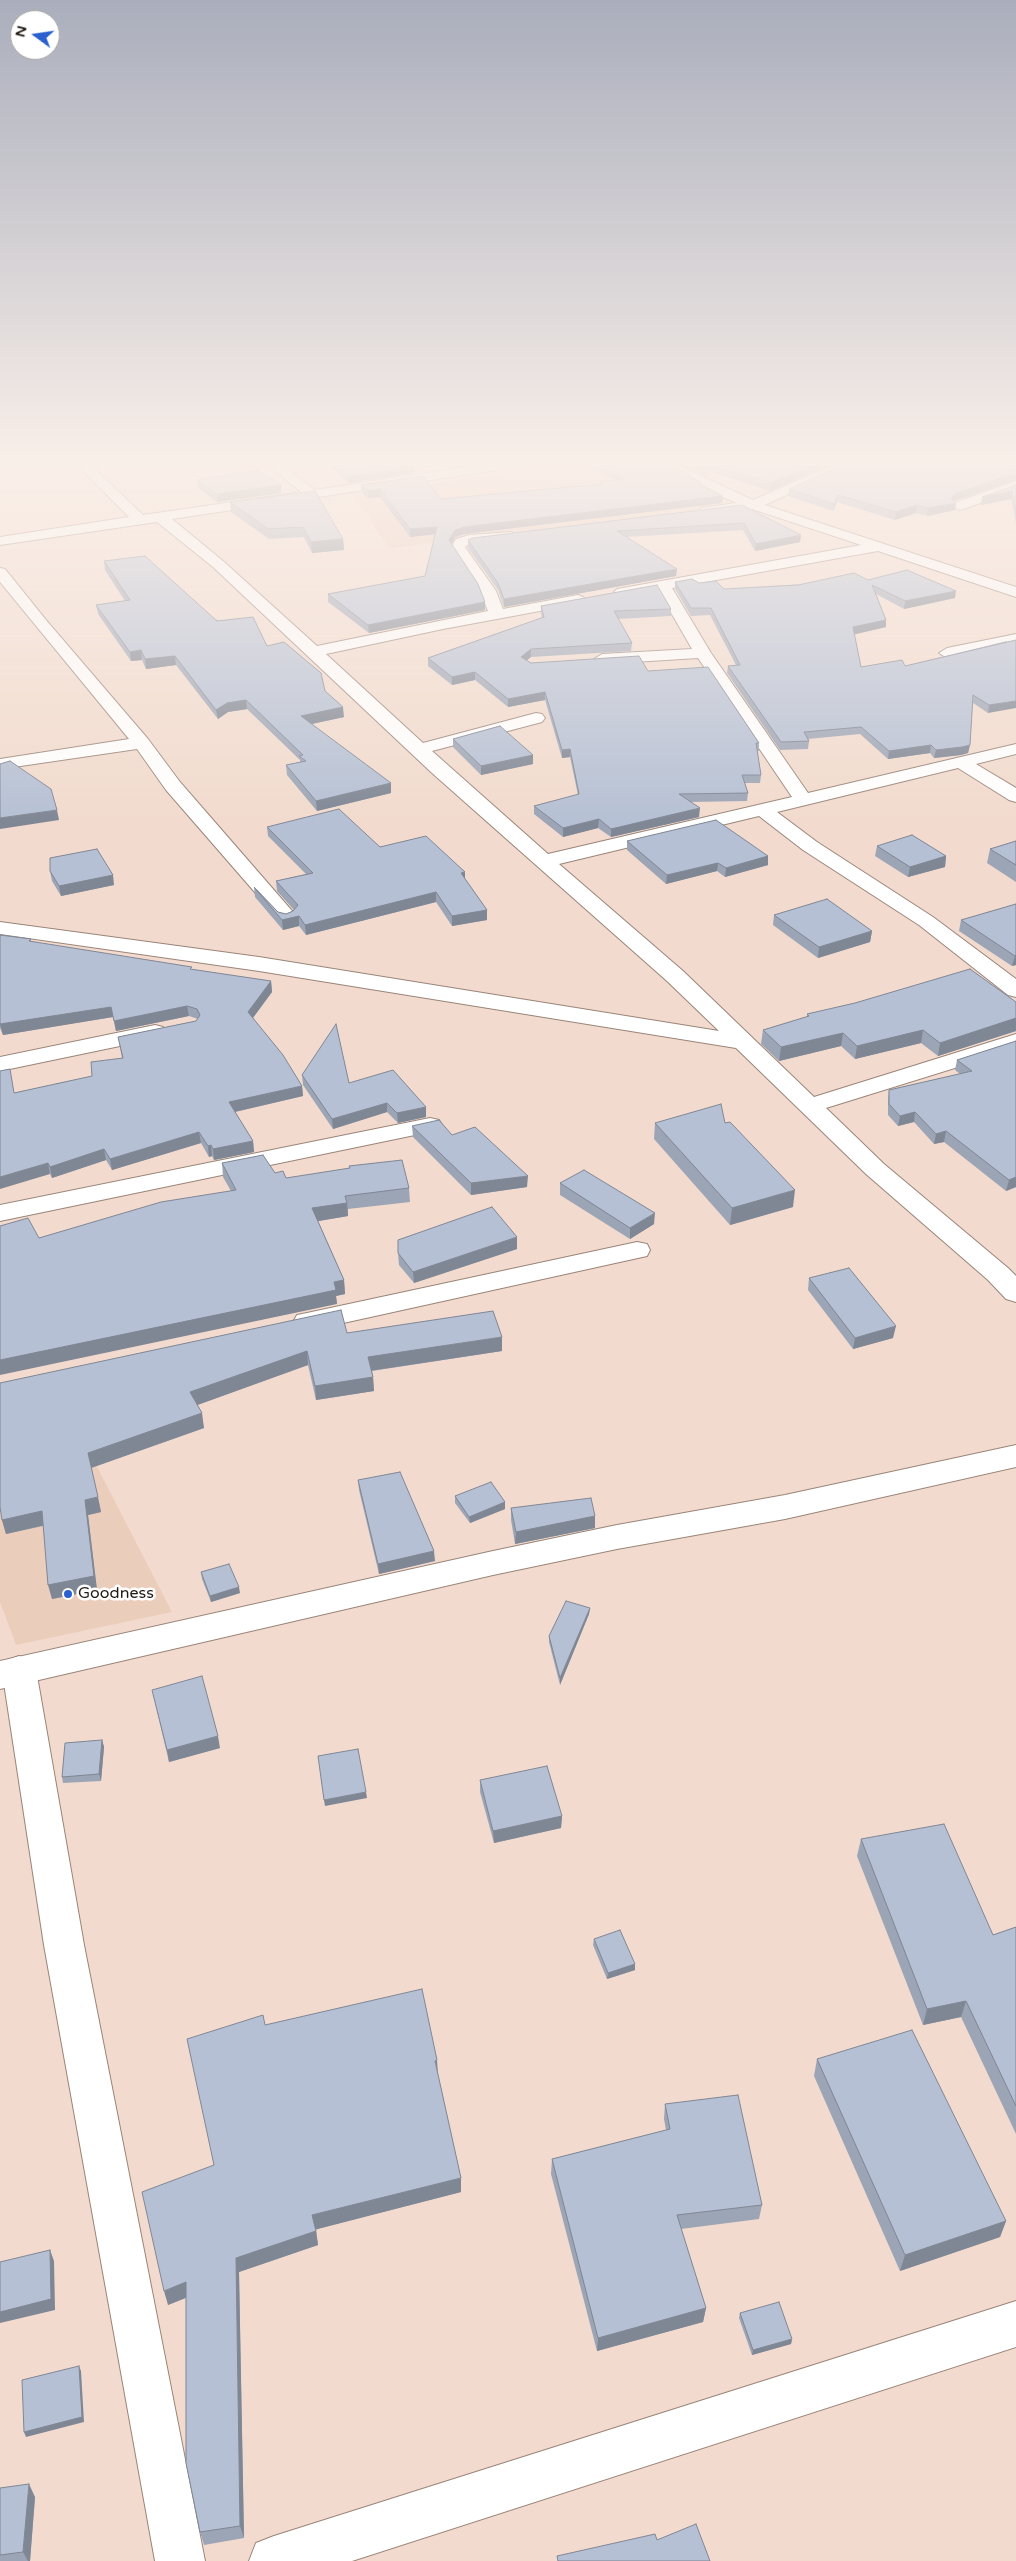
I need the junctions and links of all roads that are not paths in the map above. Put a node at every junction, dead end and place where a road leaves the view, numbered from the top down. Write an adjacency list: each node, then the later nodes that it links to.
1 (11, 586): 14 (street)
2 (242, 586): 9 (street)
3 (484, 586): 7 (street)
4 (663, 586): 7 (street); 10 (street)
5 (996, 586): 6 (street)
6 (1016, 592)
7 (497, 614): 9 (street)
8 (1016, 639): 11 (street)
9 (315, 652): 15 (street)
10 (703, 653): 12 (street); 20 (street)
11 (947, 653)
12 (588, 660)
13 (536, 718): 15 (street)
14 (142, 743): 18 (street); 23 (street)
15 (420, 749): 22 (street)
16 (1016, 749): 17 (street)
17 (960, 762): 19 (street); 20 (street)
18 (0, 764)
19 (1016, 796)
20 (804, 799): 21 (street)
21 (762, 809): 22 (street); 25 (street)
22 (546, 861): 28 (street)
23 (286, 916)
24 (0, 928): 28 (street)
25 (1016, 990)
26 (180, 1026): 29 (street)
27 (1016, 1041): 30 (street)
28 (745, 1042): 30 (street)
29 (0, 1064)
30 (808, 1106): 34 (street)
31 (430, 1125): 32 (street)
32 (0, 1214)
33 (637, 1250): 35 (street)
34 (1016, 1293)
35 (277, 1328)
36 (1016, 1456): 37 (street)
37 (10, 1673): 39 (street)
38 (1016, 2324): 40 (street)
39 (180, 2561)
40 (274, 2561)

